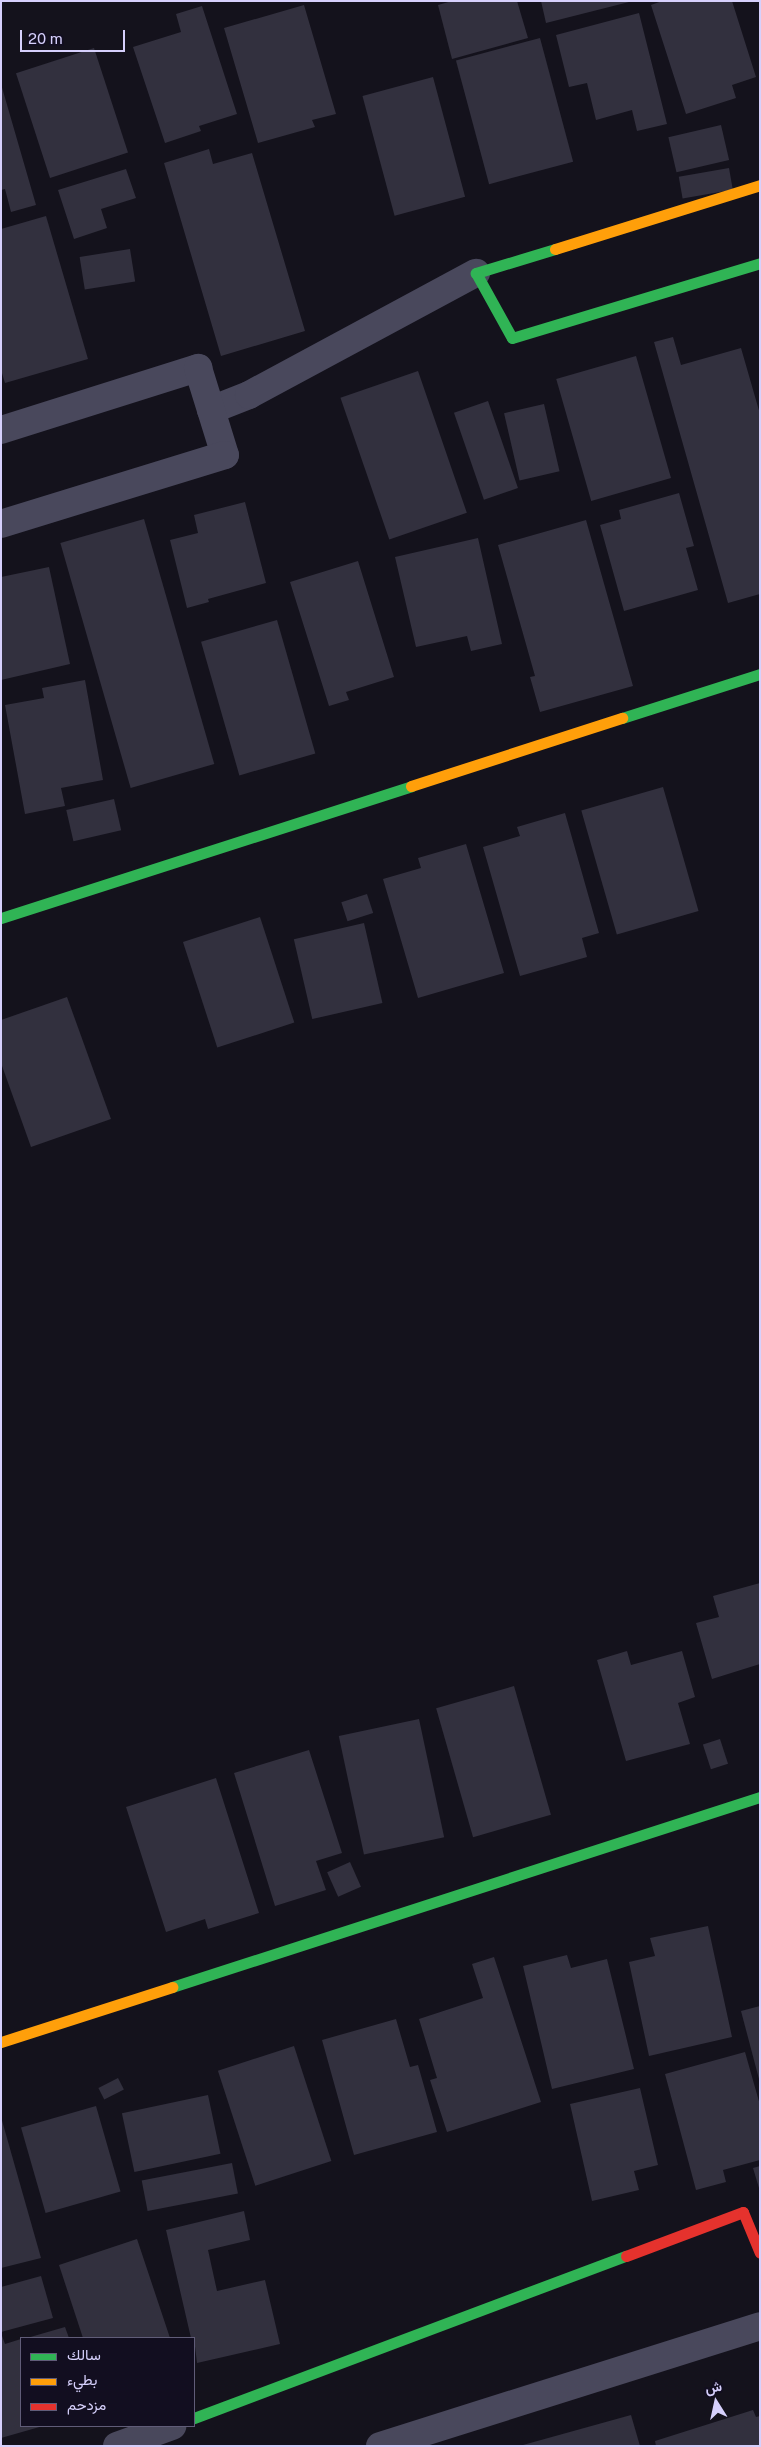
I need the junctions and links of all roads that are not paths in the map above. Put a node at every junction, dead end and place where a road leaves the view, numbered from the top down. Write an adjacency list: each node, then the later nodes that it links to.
1 (760, 185): 3 (street)
2 (760, 263): 3 (street)
3 (476, 273): 4 (street)
4 (211, 410): 5 (street); 6 (street)
5 (1, 430)
6 (1, 524)
7 (760, 674): 8 (street)
8 (1, 918)
9 (760, 1797): 10 (street)
10 (1, 2042)
11 (760, 2253): 13 (street)
12 (760, 2326): 16 (street)
13 (195, 2418)
14 (170, 2427): 15 (street)
15 (125, 2445)
16 (380, 2446)

